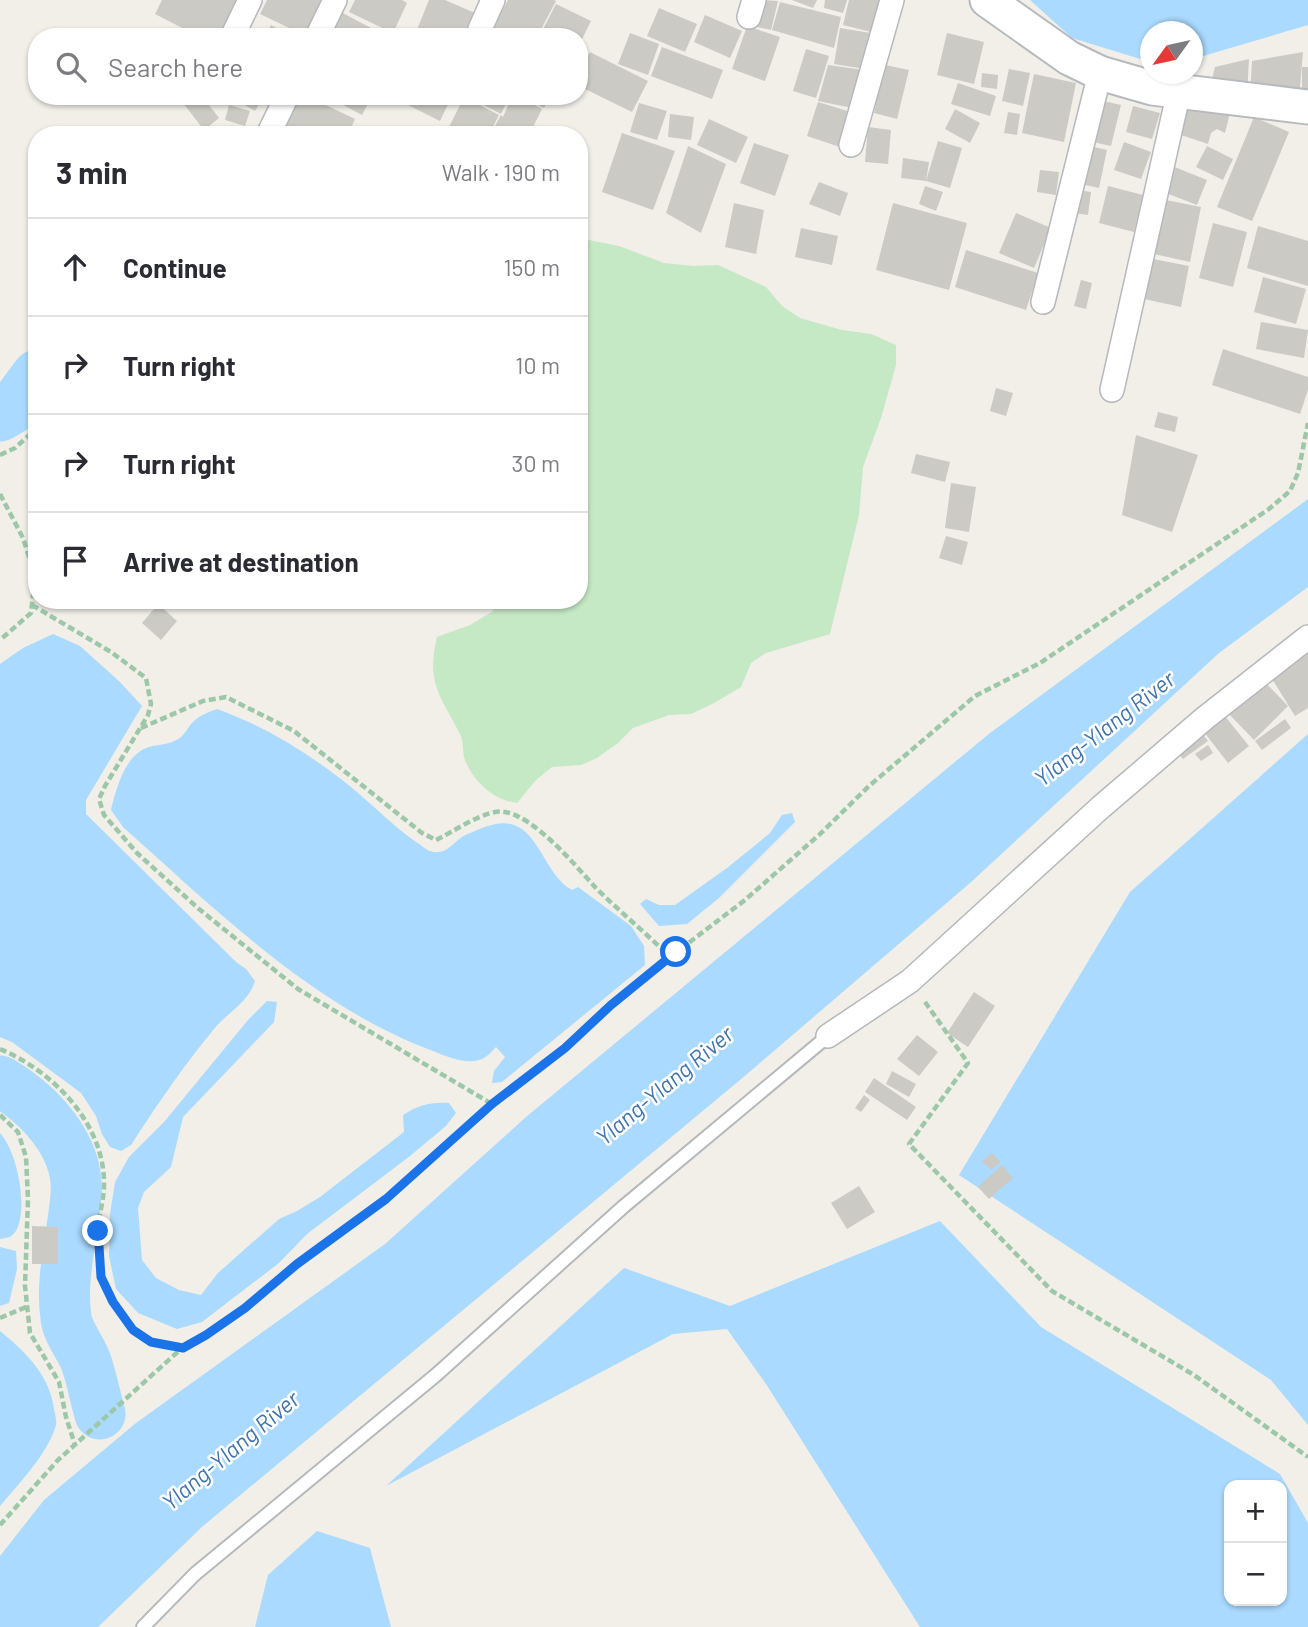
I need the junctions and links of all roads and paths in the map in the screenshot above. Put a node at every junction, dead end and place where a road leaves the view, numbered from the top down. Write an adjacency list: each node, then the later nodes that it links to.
1 (250, 0): 6 (street)
2 (335, 0): 7 (street)
3 (493, 0): 8 (street)
4 (892, 0): 14 (street)
5 (988, 0): 9 (street)
6 (236, 28)
7 (321, 28)
8 (480, 28)
9 (1100, 74): 10 (street); 15 (street)
10 (1179, 91): 12 (street); 16 (street)
11 (283, 105): 13 (street)
12 (1308, 107)
13 (272, 126)
14 (851, 145)
15 (1043, 302)
16 (1112, 390)
17 (1308, 423): 27 (path)
18 (28, 436): 19 (path)
19 (0, 455)
20 (0, 494): 21 (path)
21 (28, 554)
22 (32, 609): 25 (path)
23 (39, 609): 26 (path)
24 (1308, 637): 28 (street)
25 (0, 640)
26 (141, 728): 27 (path); 31 (path)
27 (670, 957): 31 (path)
28 (910, 981): 29 (street); 37 (path)
29 (828, 1036): 39 (lane)
30 (0, 1049): 35 (path)
31 (492, 1104): 35 (path)
32 (0, 1115): 33 (path)
33 (26, 1307): 34 (path); 36 (path)
34 (0, 1318)
35 (183, 1348): 36 (path)
36 (75, 1445): 38 (path)
37 (1308, 1457)
38 (0, 1525)
39 (143, 1627)

